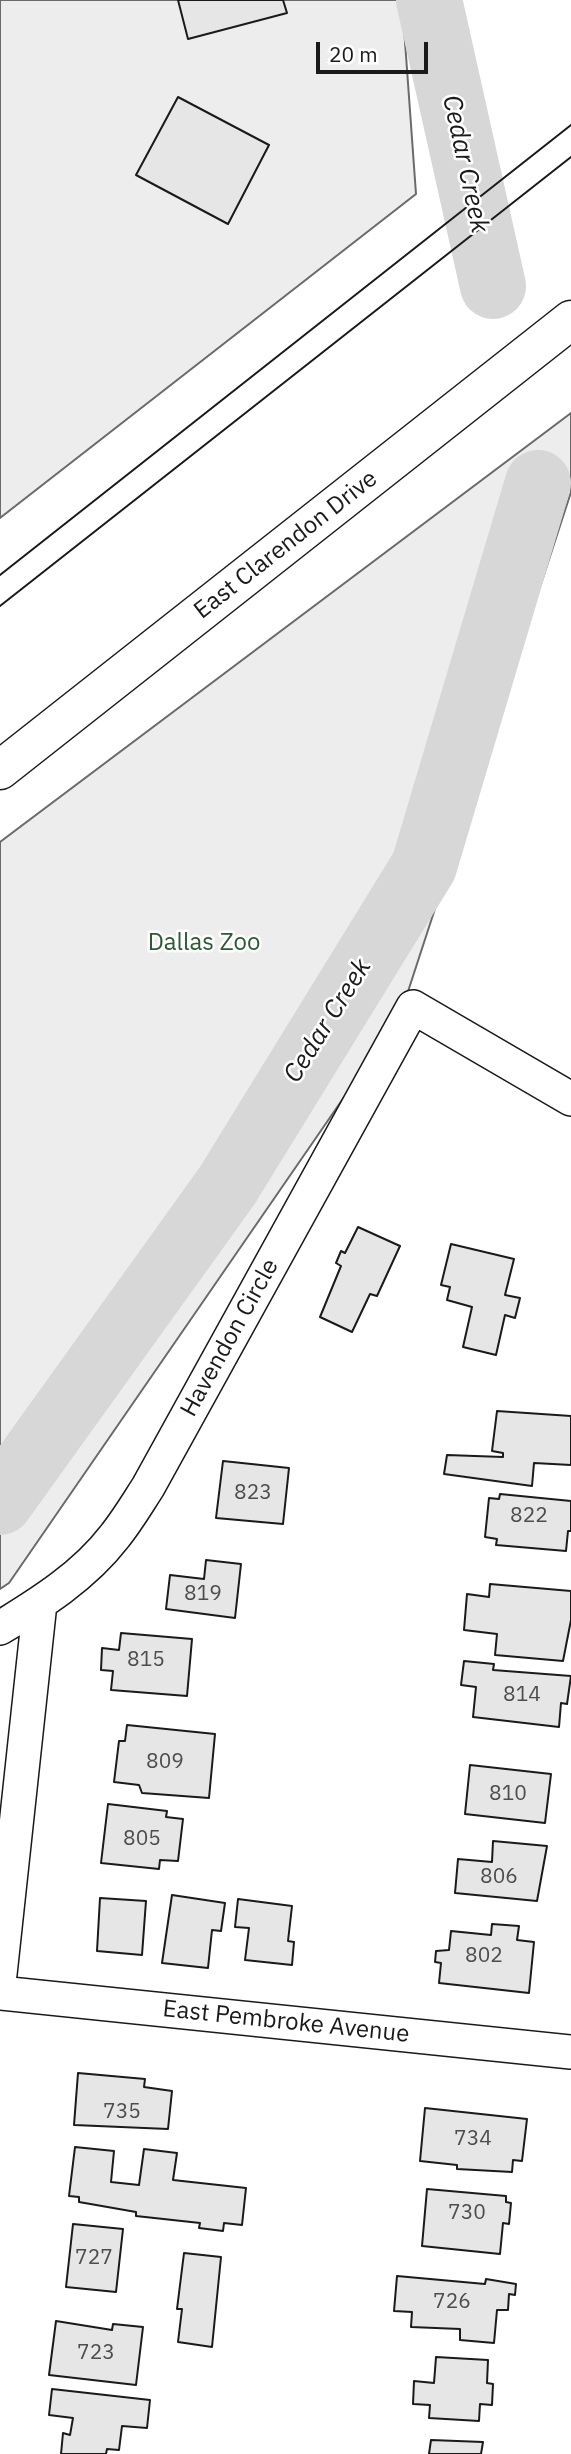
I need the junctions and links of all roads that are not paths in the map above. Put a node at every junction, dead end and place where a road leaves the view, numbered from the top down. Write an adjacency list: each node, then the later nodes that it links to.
1 (571, 320): 2 (street, East Clarendon Drive)
2 (0, 770)
3 (571, 1099): 4 (street, Havendon Circle)
4 (40, 1604): 5 (street, Havendon Circle); 6 (street)
5 (0, 1628)
6 (0, 1974)
7 (0, 1993): 8 (street, East Pembroke Avenue)
8 (571, 2052)

